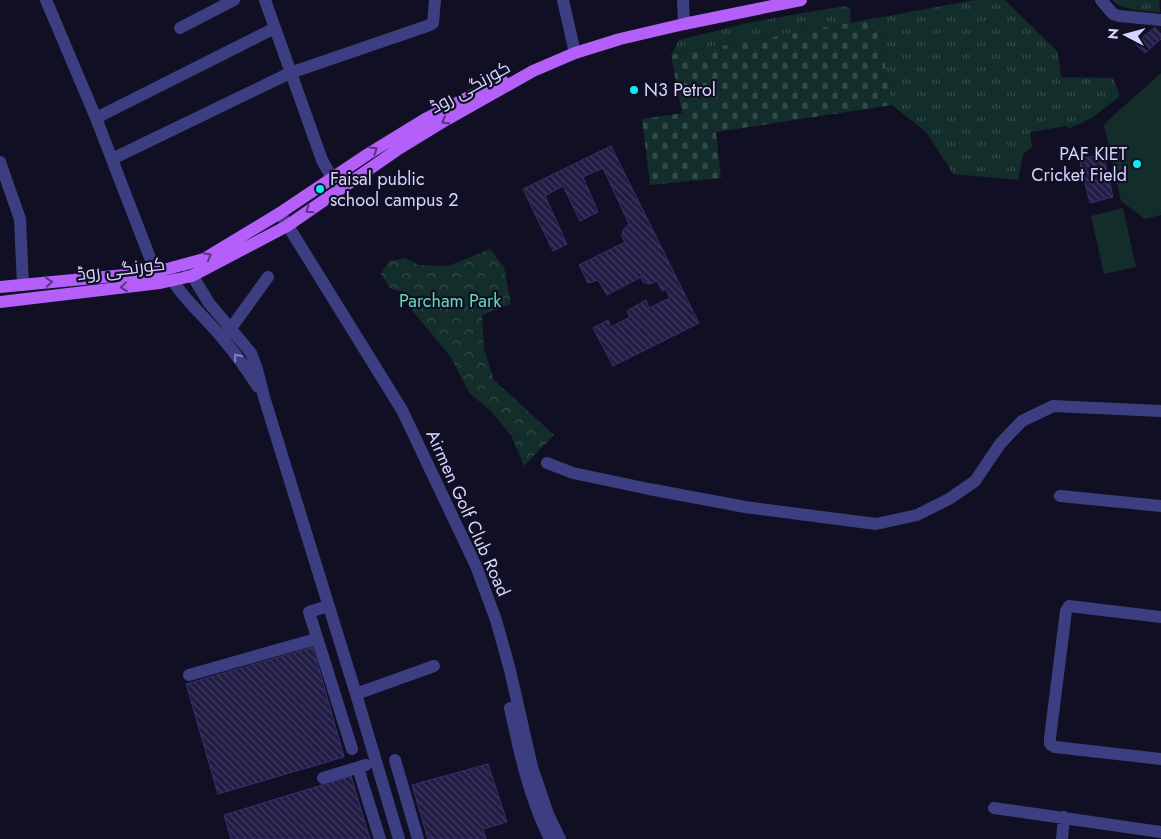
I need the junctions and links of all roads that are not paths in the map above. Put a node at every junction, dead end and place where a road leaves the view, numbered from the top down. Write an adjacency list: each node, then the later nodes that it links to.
1 (46, 0): 16 (street)
2 (234, 0): 11 (street)
3 (265, 0): 12 (street)
4 (435, 0): 15 (street)
5 (563, 0): 13 (street)
6 (683, 0): 10 (street)
7 (1100, 0): 9 (street)
8 (793, 1): 10 (main road)
9 (1161, 20)
10 (684, 24): 13 (main road)
11 (180, 28)
12 (275, 28): 15 (street); 16 (street)
13 (575, 53): 14 (main road)
14 (533, 71): 19 (main road, کورنگی روڈ, one-way to 14); 21 (main road, کورنگی روڈ, one-way to 21)
15 (290, 74): 17 (street); 19 (street)
16 (96, 118): 17 (street)
17 (112, 159): 24 (street)
18 (0, 162): 26 (street)
19 (332, 178): 20 (main road, کورنگی روڈ)
20 (277, 215): 21 (street); 22 (main road, کورنگی روڈ, one-way to 20)
21 (284, 227): 23 (main road, کورنگی روڈ); 53 (street, Airmen Golf Club Road); 54 (street, Airmen Golf Club Road)
22 (186, 264): 23 (street); 24 (main road, کورنگی روڈ)
23 (192, 276): 24 (main road, کورنگی روڈ); 29 (street)
24 (164, 277): 26 (main road, کورنگی روڈ, one-way to 24); 28 (main road, کورنگی روڈ, one-way to 28); 29 (street)
25 (268, 277): 29 (street)
26 (23, 285): 27 (main road, کورنگی روڈ)
27 (0, 287)
28 (0, 302)
29 (227, 334): 34 (street)
30 (1161, 411): 31 (street)
31 (547, 463)
32 (1060, 496): 33 (street)
33 (1161, 506)
34 (328, 606): 36 (street); 39 (street)
35 (1161, 617): 41 (street)
36 (316, 638): 38 (street); 40 (street)
37 (434, 666): 39 (street)
38 (189, 675)
39 (356, 694): 43 (street)
40 (352, 749)
41 (1161, 759)
42 (395, 760): 52 (street)
43 (376, 762): 44 (street); 51 (street)
44 (358, 768): 45 (street); 50 (street)
45 (323, 778)
46 (994, 808): 47 (street)
47 (1064, 817): 49 (street); 55 (street)
48 (1161, 832): 49 (street)
49 (1139, 834)
50 (380, 839)
51 (398, 839)
52 (418, 839)
53 (550, 839)
54 (560, 839)
55 (1062, 839)

